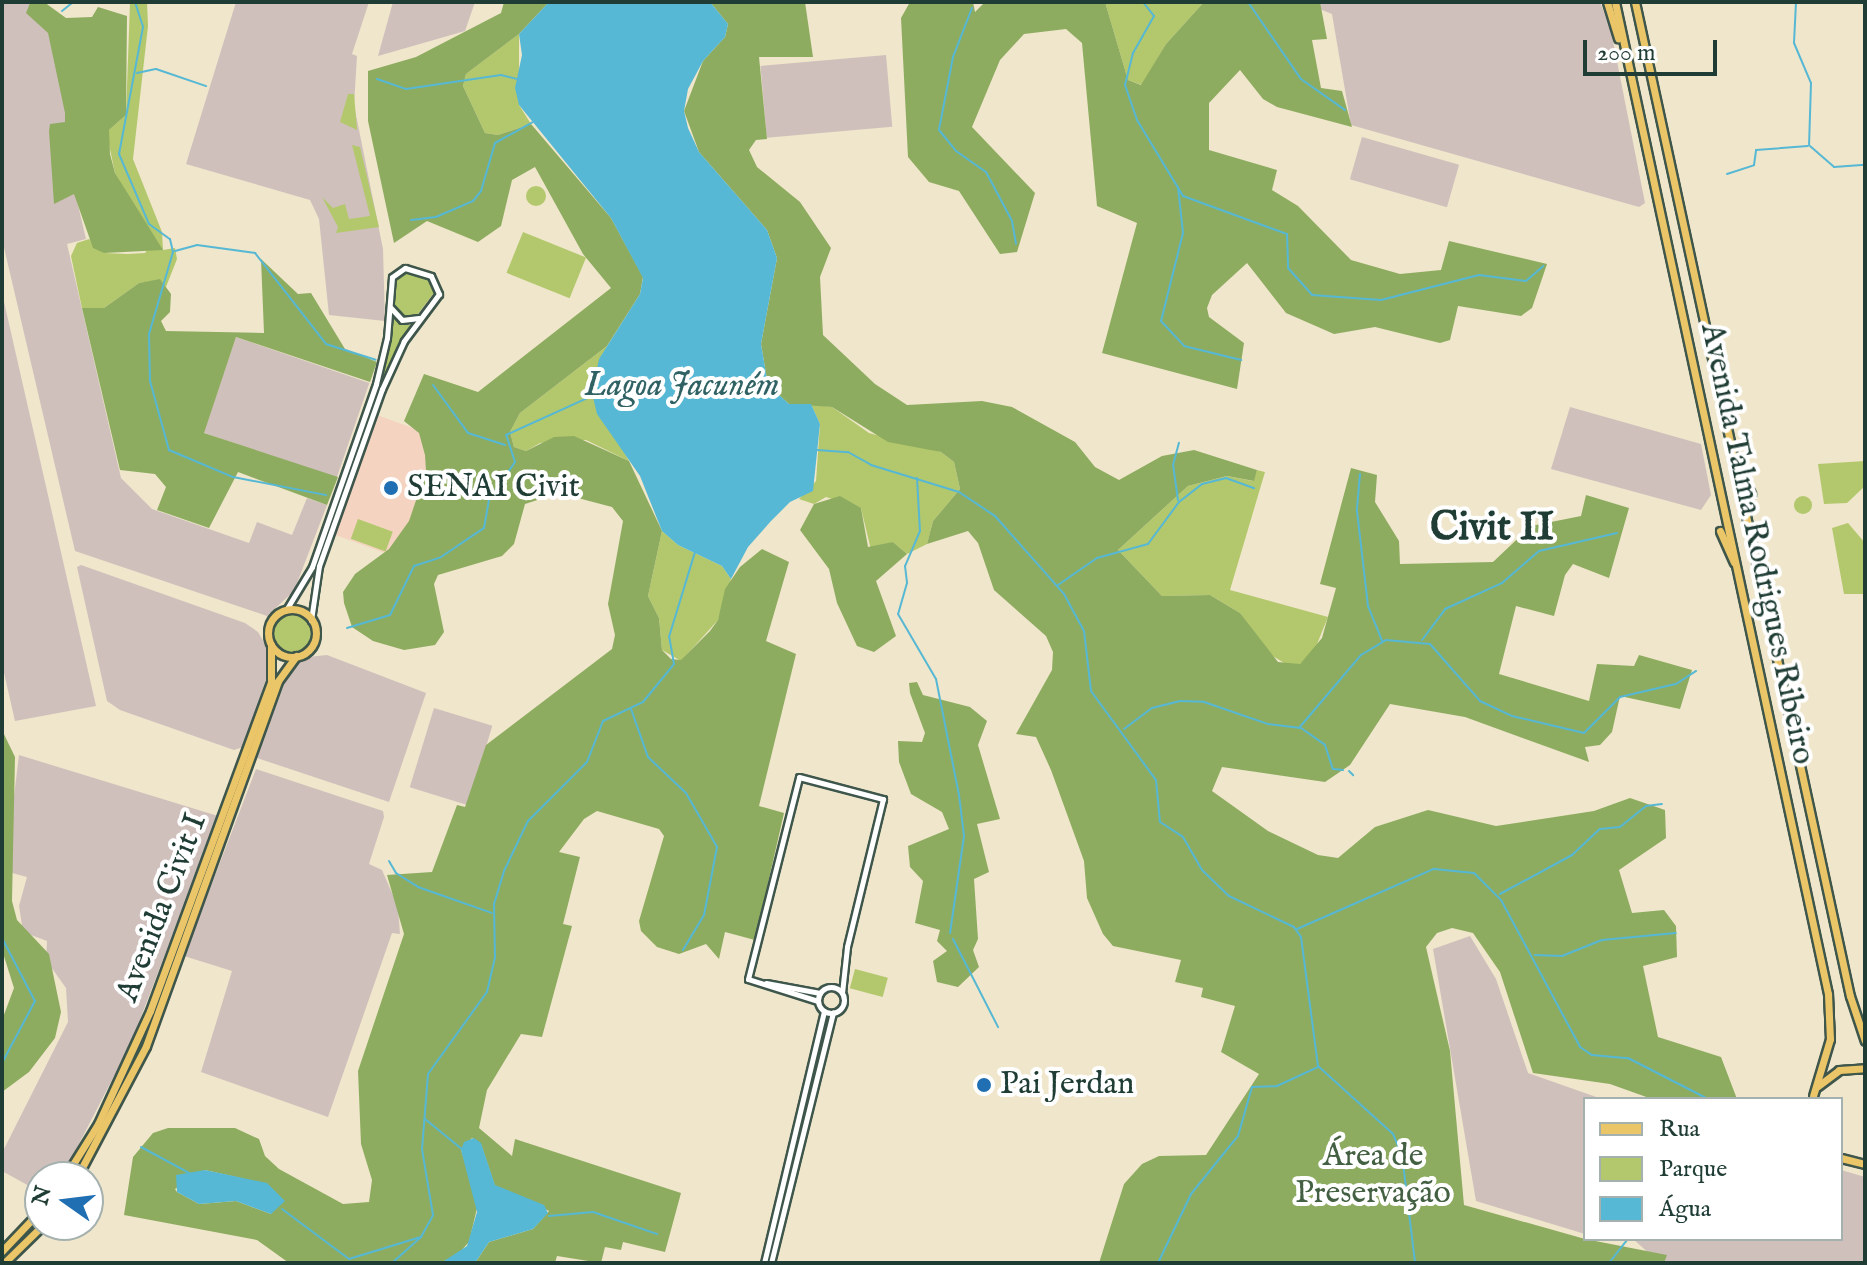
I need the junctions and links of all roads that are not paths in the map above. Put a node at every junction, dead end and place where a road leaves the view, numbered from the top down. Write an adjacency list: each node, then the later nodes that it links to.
1 (1607, 2): 4 (main road)
2 (1615, 2): 4 (main road, Avenida Talma Rodrigues Ribeiro)
3 (1635, 2): 7 (main road, Avenida Talma Rodrigues Ribeiro)
4 (1631, 79): 10 (main road, Avenida Talma Rodrigues Ribeiro)
5 (391, 307): 6 (street); 6 (street); 11 (street)
6 (420, 317): 12 (street)
7 (1735, 466): 8 (main road); 23 (main road, Avenida Talma Rodrigues Ribeiro)
8 (1751, 494)
9 (1720, 531): 10 (main road)
10 (1738, 569): 25 (main road, Avenida Talma Rodrigues Ribeiro)
11 (286, 610): 12 (main road); 13 (main road)
12 (311, 620): 14 (main road)
13 (271, 645): 14 (main road); 27 (main road, Avenida Civit I)
14 (296, 656): 28 (main road, Avenida Civit I)
15 (842, 972): 16 (street); 17 (street); 19 (street)
16 (761, 982): 18 (street); 20 (street)
17 (833, 987): 18 (street); 19 (street)
18 (820, 993): 20 (street)
19 (842, 993): 22 (street)
20 (818, 1001): 21 (street)
21 (824, 1011): 22 (street); 31 (street)
22 (833, 1013): 33 (street)
23 (1865, 1041)
24 (1865, 1068): 26 (main road)
25 (1812, 1097)
26 (1813, 1097)
27 (75, 1161)
28 (85, 1161)
29 (24, 1228): 32 (main road)
30 (27, 1241): 34 (main road)
31 (767, 1250): 33 (street); 35 (street)
32 (2, 1251)
33 (772, 1261)
34 (4, 1263)
35 (764, 1263)

